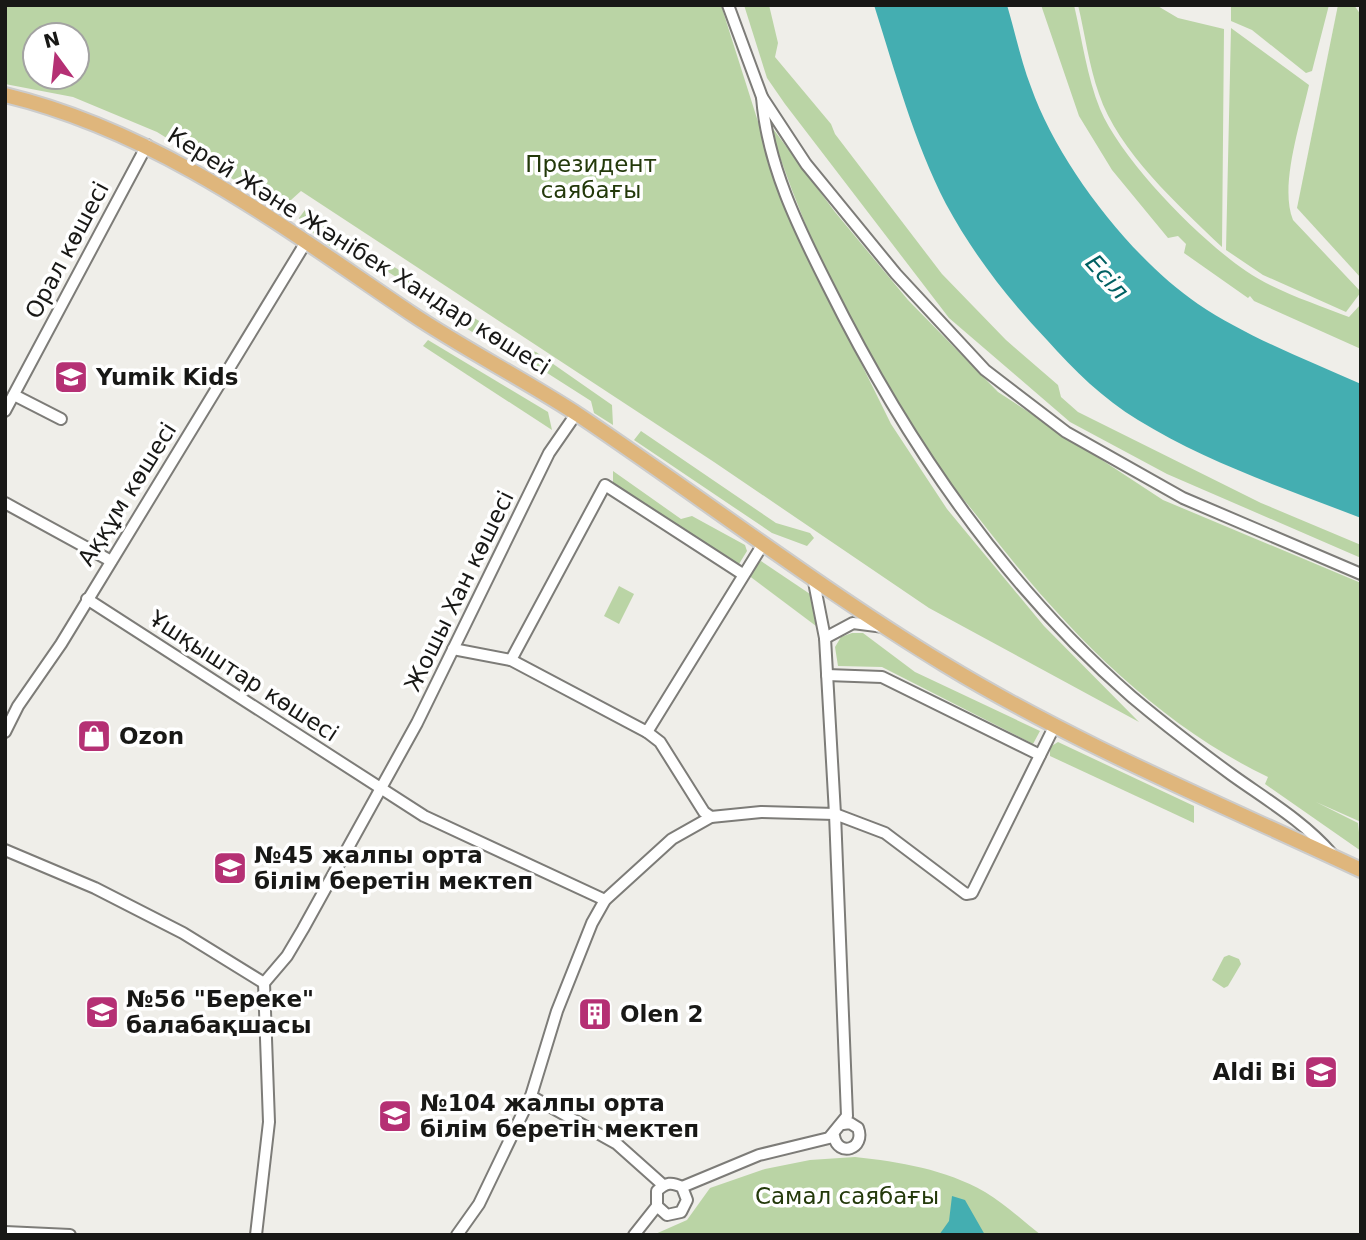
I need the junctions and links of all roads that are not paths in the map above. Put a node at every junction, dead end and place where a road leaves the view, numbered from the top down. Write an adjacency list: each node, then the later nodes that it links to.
1 (728, 5): 3 (street)
2 (5, 95): 4 (main road, Керей Және Жәнібек Хандар көшесі)
3 (762, 97): 13 (street); 30 (street)
4 (147, 145): 5 (main road, Керей Және Жәнібек Хандар көшесі); 6 (street, Орал көшесі)
5 (306, 242): 8 (main road, Керей Және Жәнібек Хандар көшесі); 12 (street, Аққұм көшесі)
6 (14, 395): 7 (street, Орал көшесі); 9 (street)
7 (5, 411)
8 (576, 414): 11 (main road, Керей Және Жәнібек Хандар көшесі); 19 (street, Жошы Хан көшесі)
9 (61, 419)
10 (5, 503): 12 (street)
11 (763, 544): 14 (street); 15 (main road, Керей Және Жәнібек Хандар көшесі)
12 (111, 561): 16 (street, Аққұм көшесі)
13 (1361, 574)
14 (744, 575): 20 (street); 24 (street)
15 (813, 577): 17 (main road, Керей Және Жәнібек Хандар көшесі); 18 (street)
16 (87, 599): 23 (street, Аққұм көшесі); 26 (street, Ұшқыштар көшесі)
17 (889, 628): 18 (street); 22 (main road, Керей Және Жәнібек Хандар көшесі)
18 (825, 638): 21 (street)
19 (453, 649): 20 (street); 26 (street, Жошы Хан көшесі)
20 (511, 660): 24 (street)
21 (827, 675): 25 (street); 27 (street)
22 (1054, 727): 25 (street); 30 (main road, Керей Және Жәнібек Хандар көшесі)
23 (5, 732)
24 (647, 732): 28 (street)
25 (1040, 755): 27 (street)
26 (379, 786): 32 (street, Ұшқыштар көшесі); 33 (street, Жошы Хан көшесі)
27 (835, 814): 28 (street); 35 (street)
28 (711, 817): 32 (street)
29 (5, 850): 33 (street)
30 (1336, 859): 31 (main road, Керей Және Жәнібек Хандар көшесі)
31 (1361, 870)
32 (605, 900): 34 (street)
33 (264, 983): 42 (street)
34 (531, 1096): 37 (street); 43 (street)
35 (843, 1124): 36 (street); 36 (street)
36 (834, 1136): 38 (street)
37 (663, 1185): 38 (street); 39 (street)
38 (682, 1187): 39 (street)
39 (657, 1206): 44 (street)
40 (10, 1233): 41 (street)
41 (70, 1235)
42 (256, 1235)
43 (457, 1235)
44 (634, 1235)

